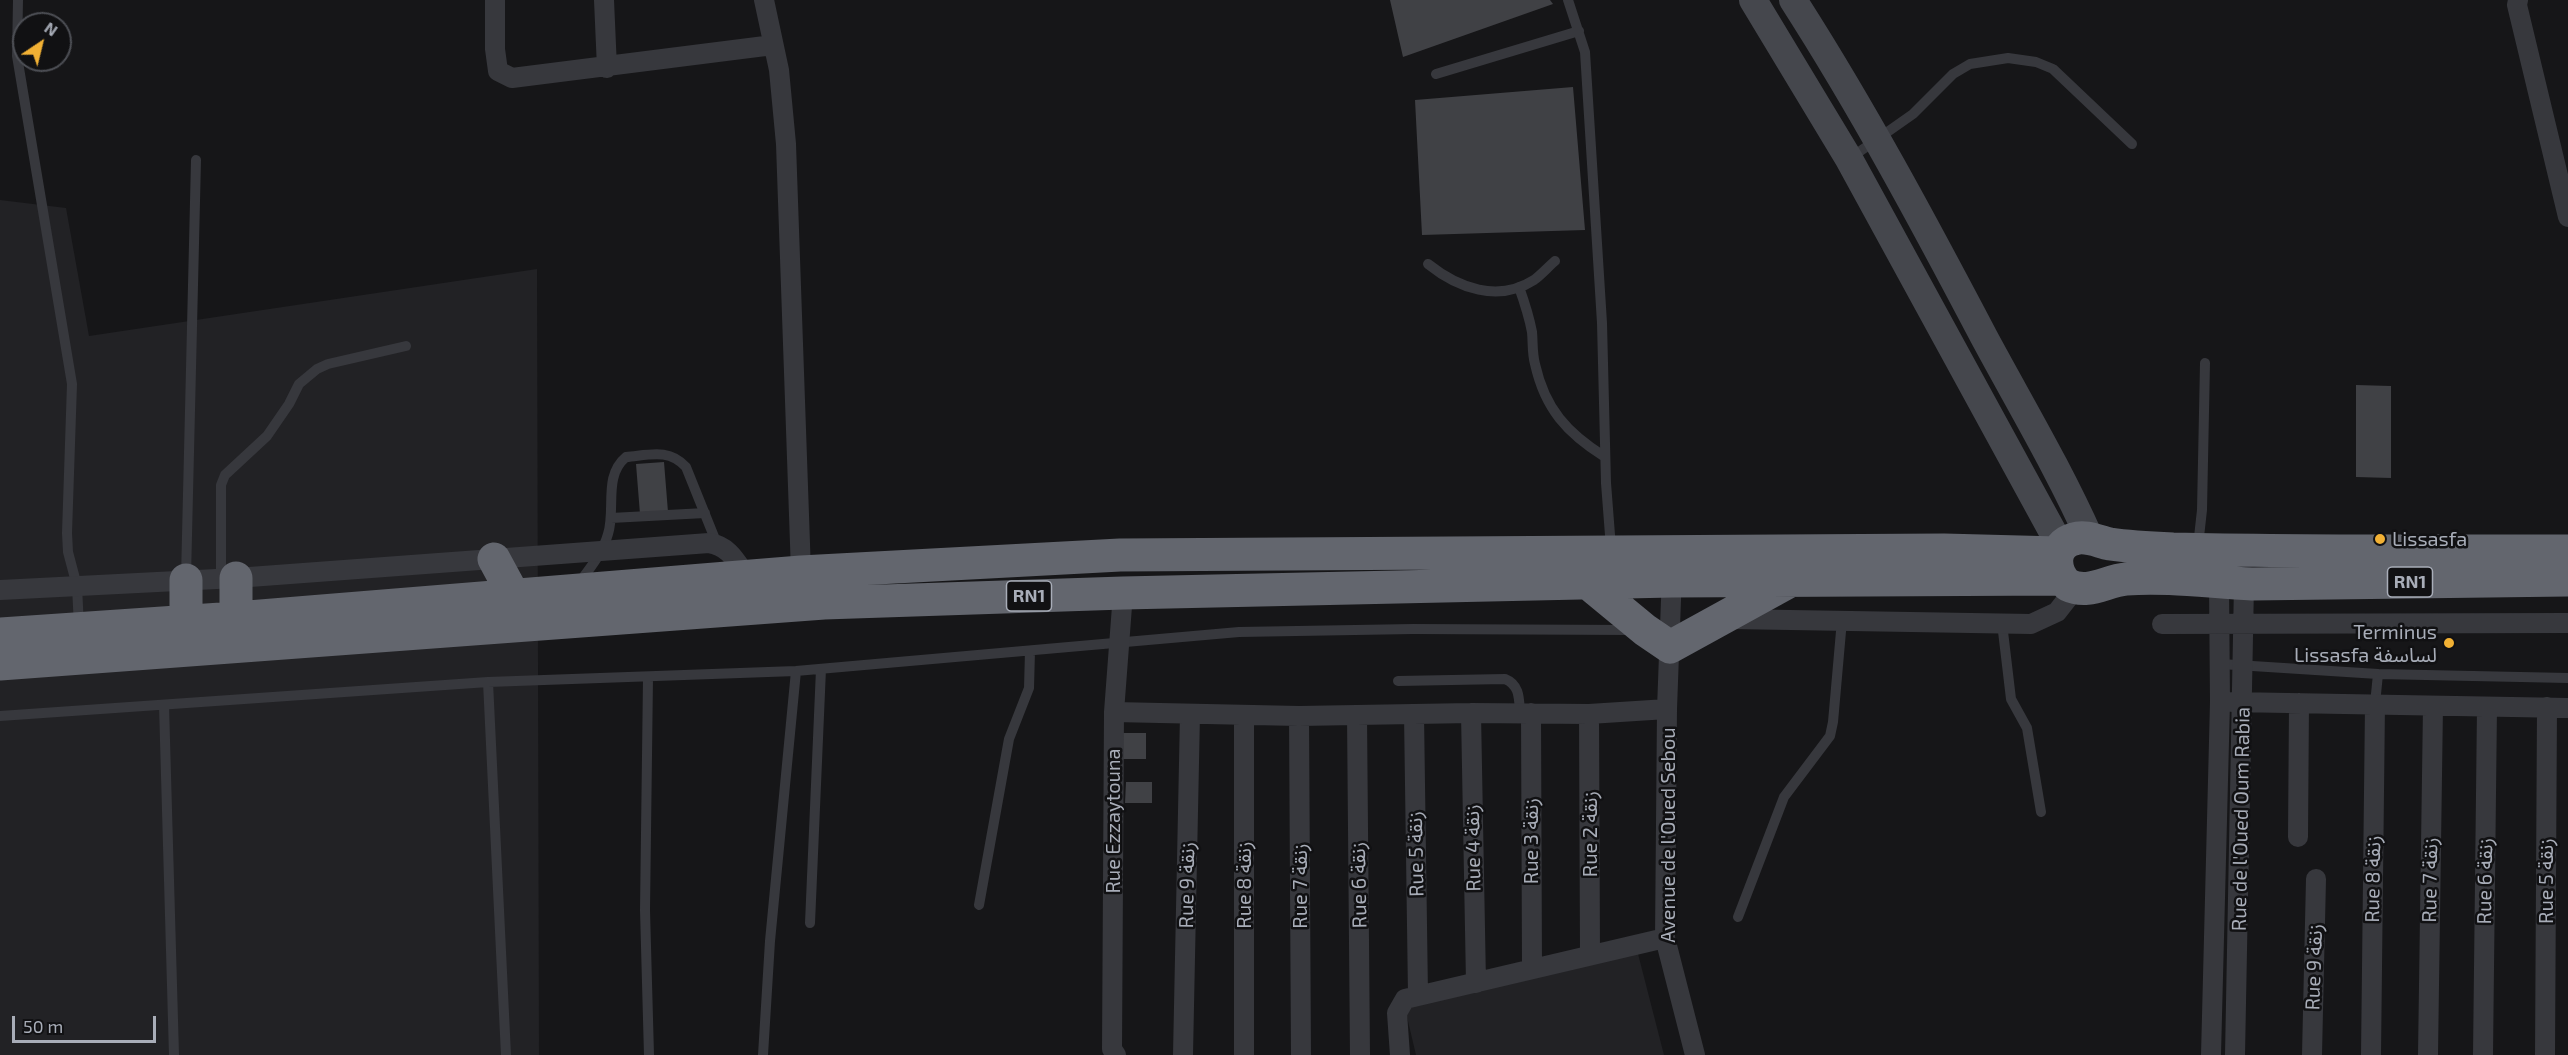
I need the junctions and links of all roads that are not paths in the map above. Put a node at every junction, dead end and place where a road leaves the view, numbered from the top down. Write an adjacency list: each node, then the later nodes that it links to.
1 (18, 0): 45 (lane)
2 (495, 0): 11 (street)
3 (604, 0): 11 (street)
4 (764, 0): 10 (street)
5 (1568, 0): 9 (lane)
6 (1753, 0): 15 (street)
7 (1793, 0): 13 (street)
8 (2518, 0): 19 (street)
9 (1579, 31): 12 (lane); 25 (lane)
10 (773, 45): 11 (street); 37 (street)
11 (607, 68)
12 (1436, 74)
13 (1876, 139): 14 (lane); 15 (lane); 17 (street)
14 (2132, 144)
15 (1849, 159): 18 (street)
16 (196, 160): 40 (lane)
17 (1911, 200): 18 (street); 35 (street)
18 (1881, 216): 35 (street)
19 (2568, 217)
20 (1555, 261): 22 (lane)
21 (1428, 264): 22 (lane)
22 (1519, 287): 25 (lane)
23 (406, 346): 39 (lane)
24 (2205, 363): 29 (lane)
25 (1605, 457): 31 (lane)
26 (705, 513): 27 (lane); 27 (lane); 28 (lane)
27 (611, 518): 30 (lane)
28 (717, 544): 30 (street); 38 (street)
29 (2197, 549): 32 (highway, RN1); 35 (highway, RN1)
30 (601, 550): 34 (street); 47 (lane)
31 (1611, 551): 36 (highway, RN1); 37 (highway, RN1)
32 (2254, 551): 33 (highway, RN1); 44 (highway)
33 (2568, 551)
34 (494, 559): 39 (street); 49 (highway)
35 (2069, 562): 36 (highway, RN1); 41 (highway, RN1); 44 (highway, RN1); 55 (street)
36 (1672, 566): 41 (highway, RN1); 43 (highway, RN1); 61 (street, Avenue de l'Oued Sebou)
37 (801, 572): 38 (highway, RN1)
38 (747, 577): 47 (highway, RN1)
39 (229, 578): 40 (street); 50 (highway)
40 (186, 580): 45 (street); 53 (highway)
41 (1791, 580): 51 (highway)
42 (2568, 580): 44 (highway, RN1)
43 (1588, 583): 48 (highway, RN1); 61 (highway)
44 (2238, 584): 56 (street, Rue de l'Oued Oum Rabia); 58 (street, Rue de l'Oued Oum Rabia)
45 (77, 586): 46 (street); 59 (lane)
46 (0, 590)
47 (574, 590): 49 (highway, RN1)
48 (1123, 593): 62 (street, Rue Ezzaytouna); 64 (highway, RN1)
49 (513, 596): 50 (highway, RN1)
50 (236, 618): 53 (highway, RN1)
51 (1725, 619): 52 (street); 61 (highway)
52 (1842, 620): 55 (street); 98 (lane)
53 (186, 621): 59 (highway, RN1)
54 (2568, 622): 56 (street)
55 (2002, 623): 94 (lane)
56 (2244, 623): 58 (street); 66 (street, Rue de l'Oued Oum Rabia)
57 (2162, 624): 58 (street)
58 (2221, 624): 65 (street, Rue de l'Oued Oum Rabia)
59 (80, 628): 60 (highway, RN1)
60 (0, 634)
61 (1658, 639): 62 (lane); 83 (street, Avenue de l'Oued Sebou)
62 (1119, 644): 63 (lane); 84 (street, Rue Ezzaytouna)
63 (1030, 651): 67 (lane); 97 (lane)
64 (0, 664)
65 (2220, 664): 66 (lane); 74 (street, Rue de l'Oued Oum Rabia)
66 (2244, 666): 69 (lane); 75 (street, Rue de l'Oued Oum Rabia)
67 (821, 669): 68 (lane); 99 (lane)
68 (796, 671): 70 (lane); 109 (lane)
69 (2378, 674): 71 (lane); 77 (lane)
70 (648, 678): 73 (lane); 108 (lane)
71 (2568, 678)
72 (1398, 681): 86 (lane)
73 (488, 682): 78 (lane); 107 (lane)
74 (2220, 702): 75 (street); 116 (street, Rue de l'Oued Oum Rabia)
75 (2243, 702): 76 (street); 117 (street, Rue de l'Oued Oum Rabia)
76 (2299, 703): 77 (street); 95 (street)
77 (2375, 704): 79 (street); 119 (street, Rue 8 زنقة)
78 (164, 705): 91 (lane); 106 (lane)
79 (2433, 706): 80 (street); 120 (street, Rue 7 زنقة)
80 (2487, 707): 81 (street); 121 (street, Rue 6 زنقة)
81 (2547, 708): 82 (street); 122 (street, Rue 5 زنقة)
82 (2568, 708)
83 (1667, 710): 89 (street); 100 (street, Avenue de l'Oued Sebou)
84 (1114, 712): 87 (street); 105 (street, Rue Ezzaytouna)
85 (1471, 713): 86 (street); 88 (street); 103 (street, Rue 4 زنقة)
86 (1526, 713): 89 (street); 102 (street, Rue 3 زنقة)
87 (1190, 714): 92 (street); 110 (street, Rue 9 زنقة)
88 (1414, 714): 90 (street); 104 (street, Rue 5 زنقة)
89 (1589, 714): 101 (street, Rue 2 زنقة)
90 (1357, 715): 93 (street); 113 (street, Rue 6 زنقة)
91 (0, 716)
92 (1244, 716): 93 (street); 111 (street, Rue 8 زنقة)
93 (1299, 716): 112 (street, Rue 7 زنقة)
94 (2041, 812)
95 (2298, 837)
96 (2316, 879): 118 (street, Rue 9 زنقة)
97 (980, 905)
98 (1738, 917)
99 (810, 923)
100 (1665, 938): 101 (street); 115 (street, Avenue de l'Oued Sebou)
101 (1590, 954): 102 (street)
102 (1532, 969): 103 (street)
103 (1476, 984): 104 (street)
104 (1418, 995): 114 (street)
105 (1114, 1052)
106 (174, 1055)
107 (506, 1055)
108 (649, 1055)
109 (763, 1055)
110 (1183, 1055)
111 (1244, 1055)
112 (1301, 1055)
113 (1360, 1055)
114 (1400, 1055)
115 (1695, 1055)
116 (2211, 1055)
117 (2235, 1055)
118 (2312, 1055)
119 (2371, 1055)
120 (2428, 1055)
121 (2483, 1055)
122 (2545, 1055)

